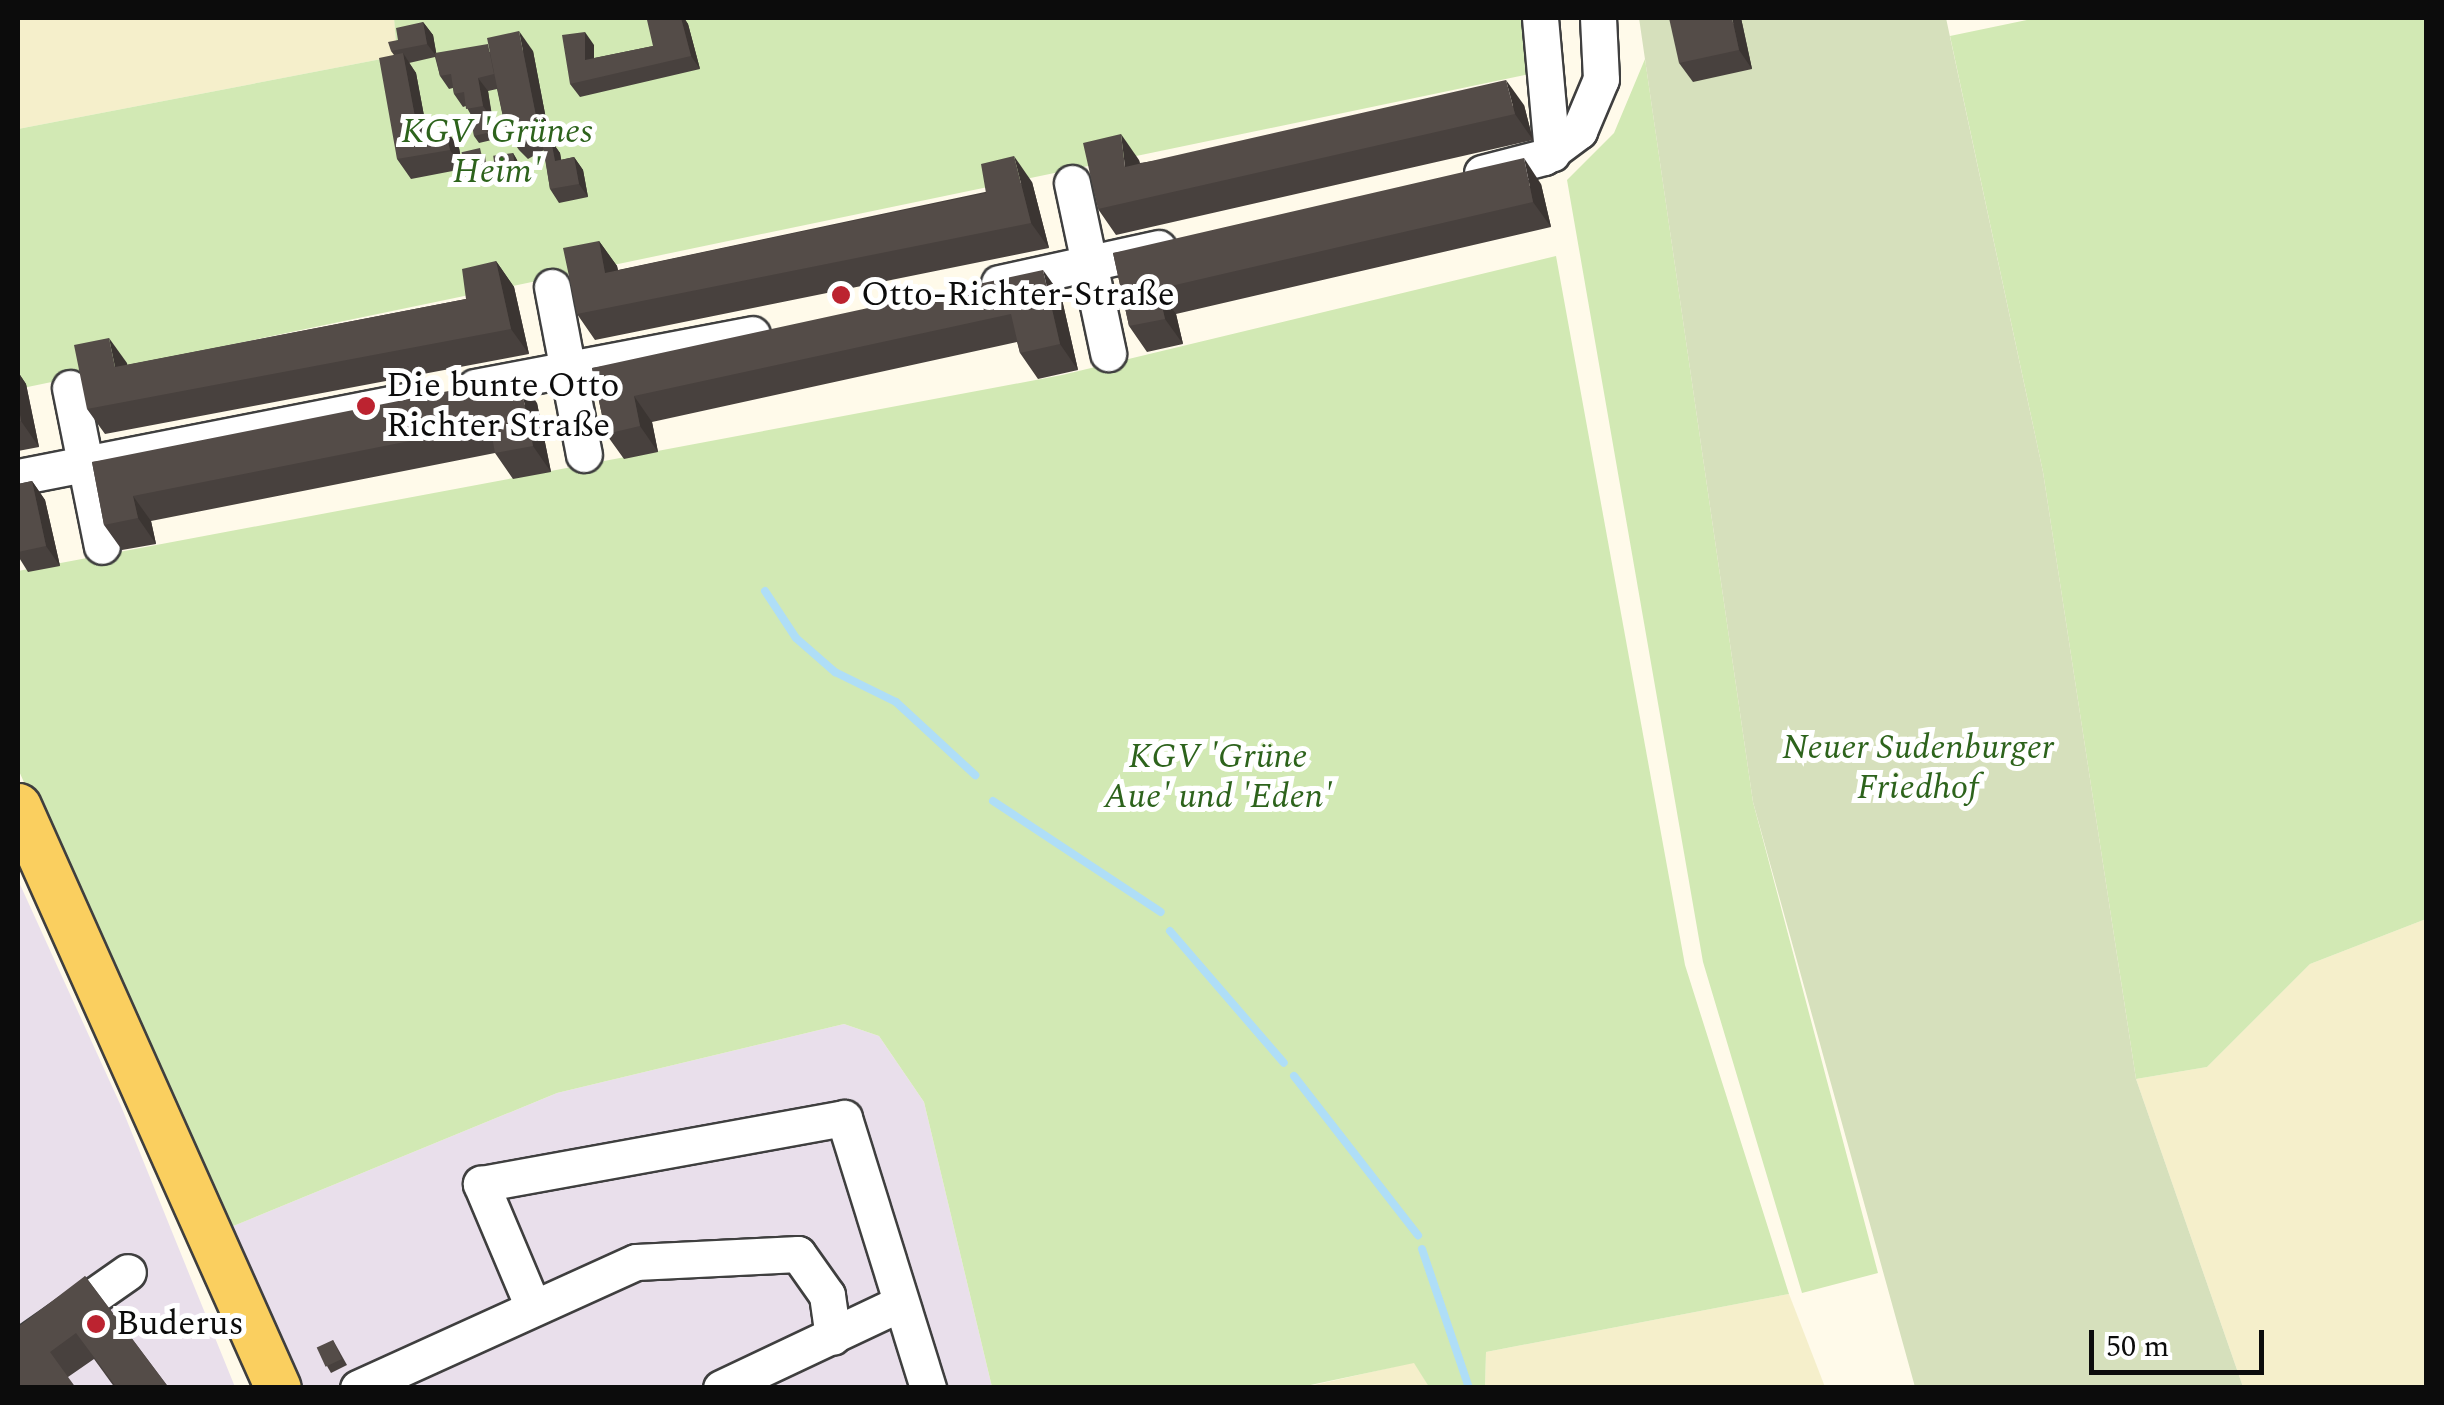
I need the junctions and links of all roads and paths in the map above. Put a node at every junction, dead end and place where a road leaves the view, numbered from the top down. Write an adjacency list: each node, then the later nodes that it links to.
1 (1540, 18): 3 (street)
2 (1598, 18): 3 (street)
3 (1552, 153): 4 (street)
4 (1441, 182)
5 (1072, 183): 7 (street)
6 (1198, 239): 7 (street)
7 (1088, 264): 9 (street); 11 (street)
8 (552, 286): 12 (street)
9 (962, 291)
10 (782, 328): 12 (street)
11 (1108, 352)
12 (568, 372): 14 (street); 15 (street)
13 (70, 388): 15 (street)
14 (584, 454)
15 (84, 461): 16 (street); 17 (street)
16 (18, 477)
17 (102, 546)
18 (18, 806): 25 (main road)
19 (128, 1272): 23 (street)
20 (899, 1304): 21 (street); 22 (street); 28 (street)
21 (533, 1307): 22 (street); 24 (street)
22 (833, 1337): 27 (street)
23 (18, 1350)
24 (410, 1378): 26 (street)
25 (278, 1388)
26 (358, 1388)
27 (721, 1388)
28 (928, 1388)

